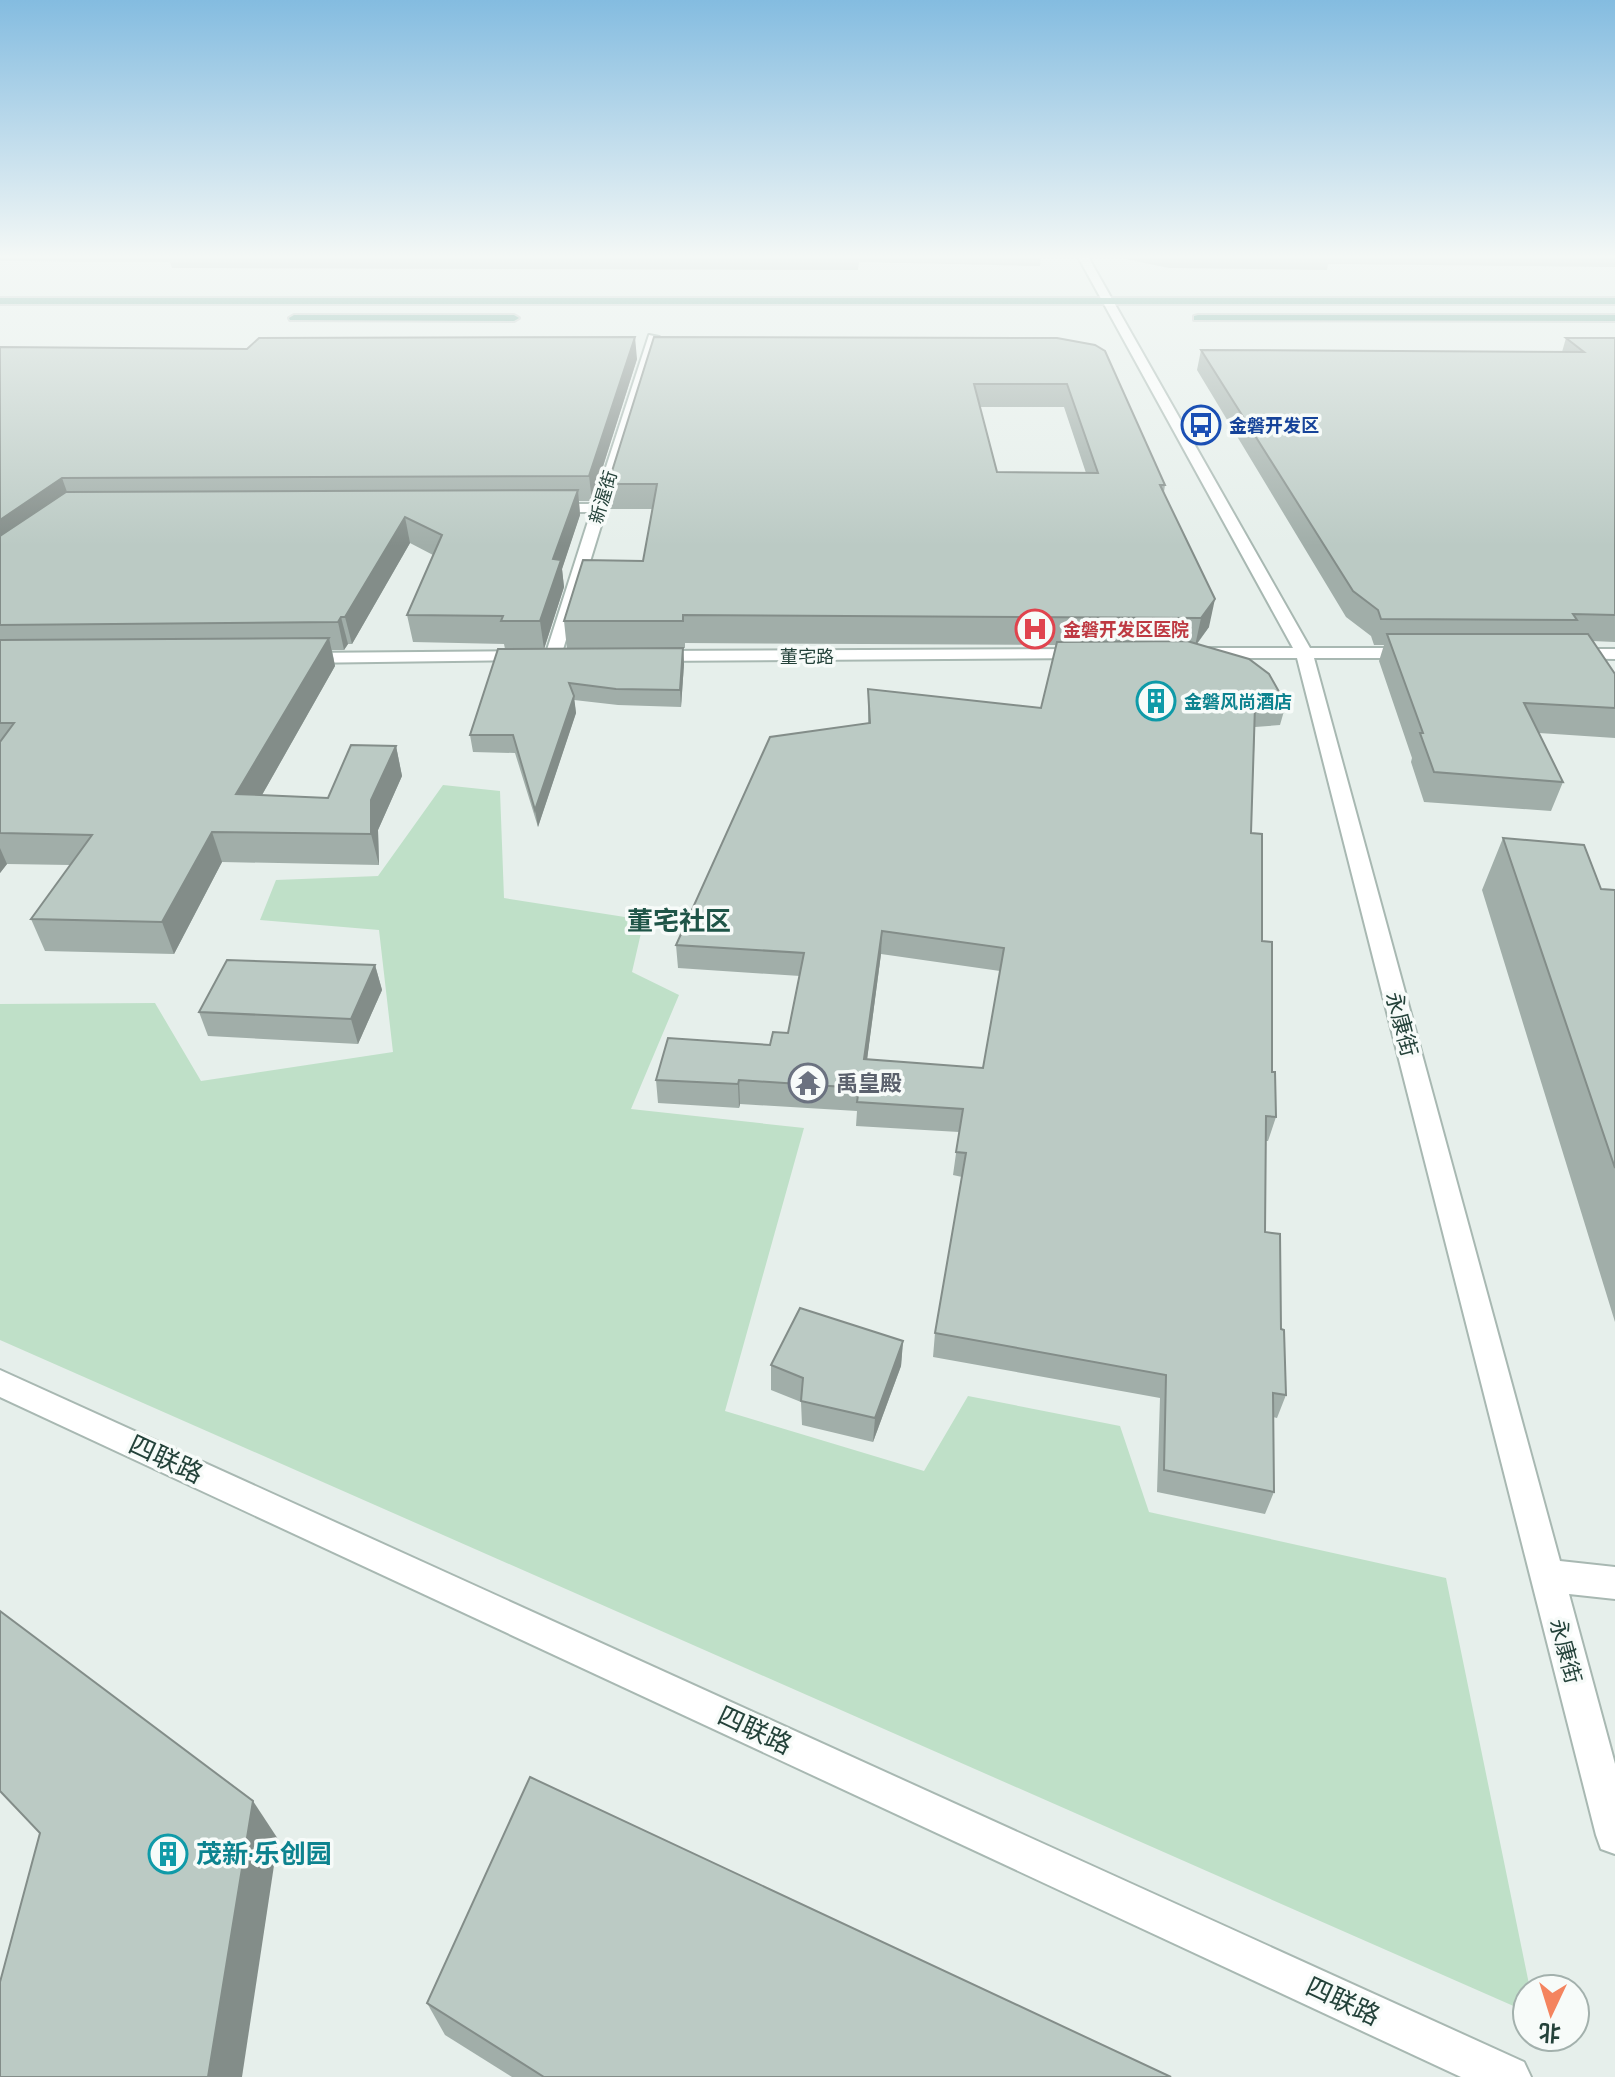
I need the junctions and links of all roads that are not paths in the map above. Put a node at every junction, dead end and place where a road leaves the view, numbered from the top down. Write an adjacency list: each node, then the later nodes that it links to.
1 (648, 352): 4 (street, 新渥街)
2 (1134, 352): 5 (street, 永康街)
3 (537, 508): 4 (street)
4 (599, 508): 12 (street, 新渥街)
5 (1304, 653): 6 (street); 8 (street); 14 (street, 永康街)
6 (1429, 653)
7 (1099, 654): 11 (street, 董宅路)
8 (1178, 654)
9 (1553, 654): 10 (street)
10 (1615, 654)
11 (630, 656)
12 (286, 658)
13 (0, 1383): 17 (street, 四联路)
14 (1547, 1576): 15 (street); 16 (street, 永康街)
15 (1615, 1583)
16 (1615, 1835)
17 (1509, 2077)

